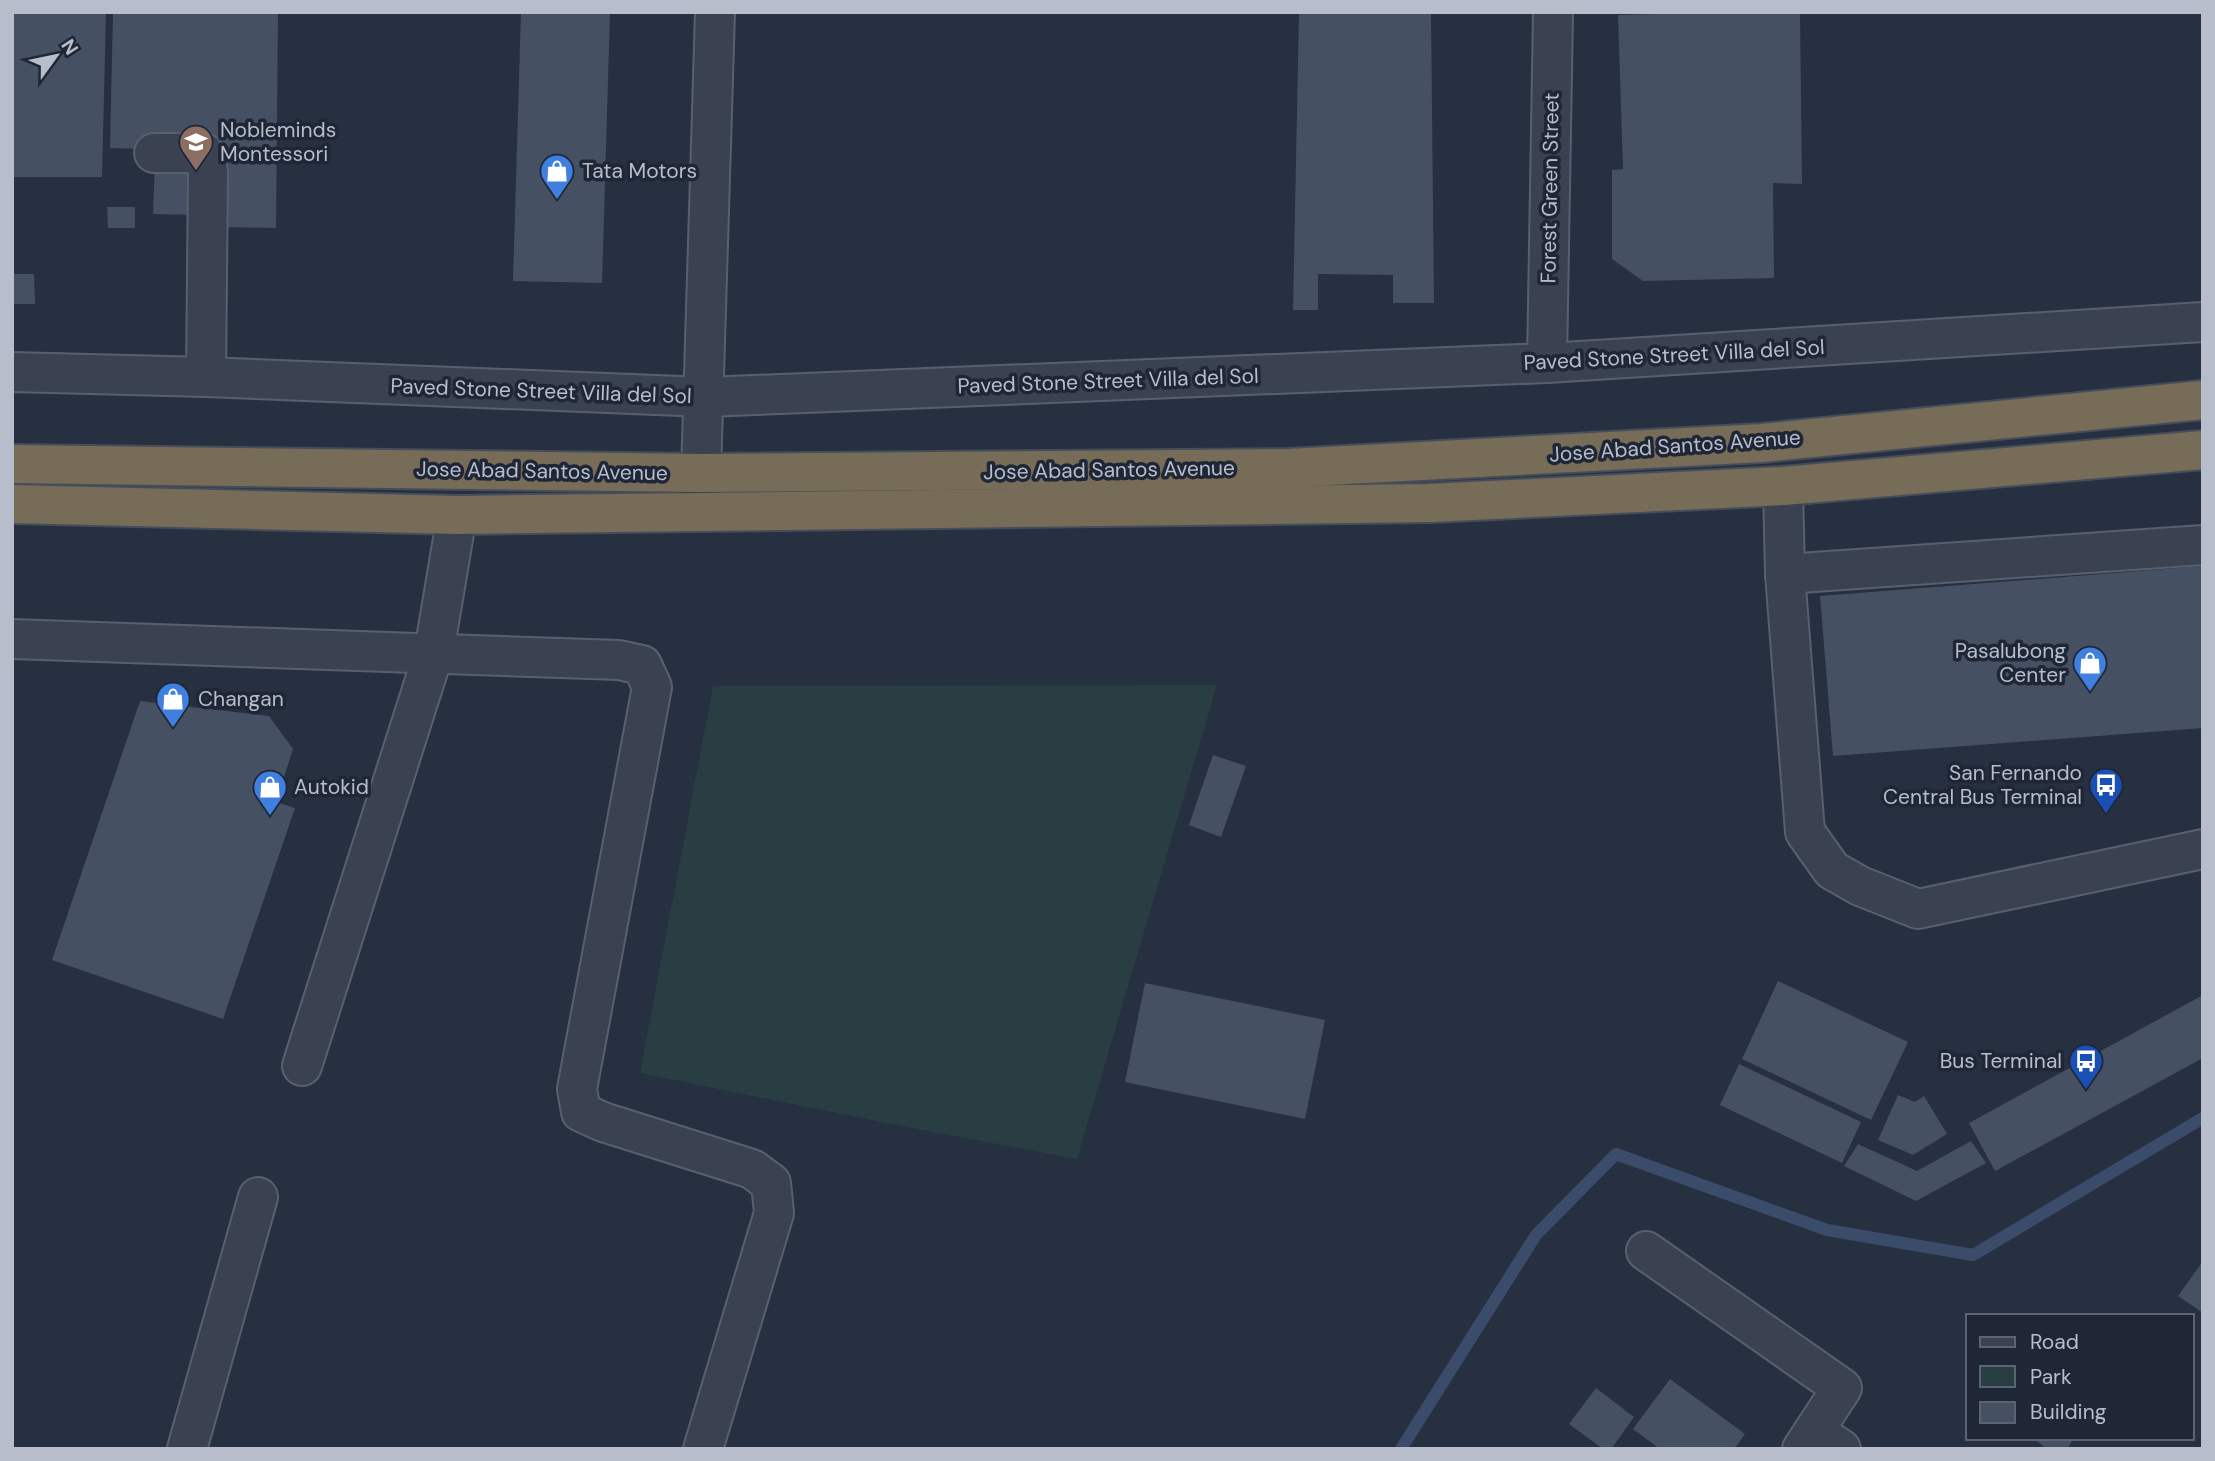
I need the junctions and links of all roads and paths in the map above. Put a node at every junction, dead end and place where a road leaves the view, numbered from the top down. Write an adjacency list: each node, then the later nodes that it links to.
1 (715, 12): 8 (street)
2 (1553, 12): 5 (street, Forest Green Street)
3 (154, 153): 7 (street)
4 (2203, 322): 5 (street, Paved Stone Street Villa del Sol)
5 (1547, 363): 8 (street, Paved Stone Street Villa del Sol)
6 (12, 372): 7 (street, Paved Stone Street Villa del Sol)
7 (206, 377): 8 (street, Paved Stone Street Villa del Sol)
8 (705, 397): 12 (street)
9 (2203, 400): 12 (highway, Jose Abad Santos Avenue)
10 (2203, 450): 13 (highway, Jose Abad Santos Avenue)
11 (12, 464): 12 (highway, Jose Abad Santos Avenue)
12 (701, 473): 15 (street)
13 (1783, 486): 15 (highway, Jose Abad Santos Avenue); 18 (street)
14 (12, 504): 16 (highway, Jose Abad Santos Avenue)
15 (700, 513): 16 (highway, Jose Abad Santos Avenue)
16 (457, 515): 20 (street)
17 (2203, 545): 18 (street)
18 (1785, 574): 21 (street)
19 (12, 639): 20 (street)
20 (434, 652): 22 (street); 27 (street)
21 (2203, 849)
22 (302, 1066)
23 (258, 1197): 26 (street)
24 (1646, 1251): 25 (street)
25 (1819, 1443)
26 (187, 1449)
27 (703, 1449)

